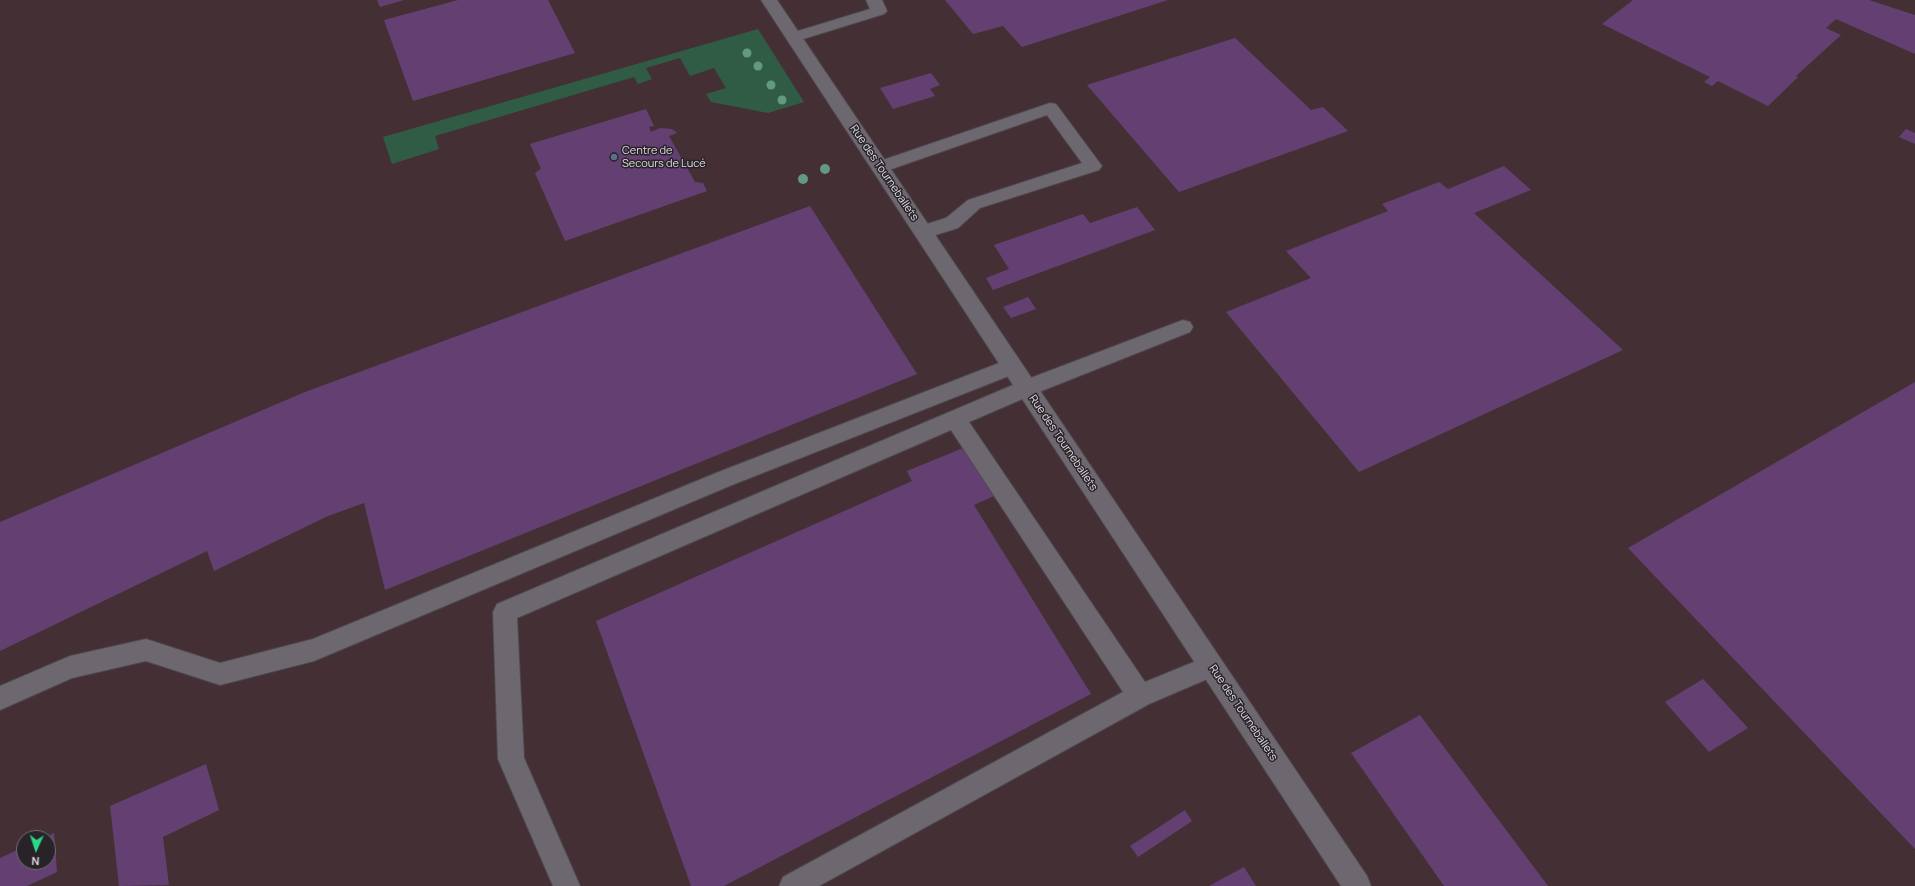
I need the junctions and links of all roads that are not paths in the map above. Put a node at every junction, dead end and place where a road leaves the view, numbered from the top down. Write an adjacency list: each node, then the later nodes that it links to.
1 (769, 0): 3 (street, Rue des Tourneballets)
2 (874, 0): 3 (lane)
3 (794, 37): 4 (street, Rue des Tourneballets)
4 (880, 167): 5 (street, Rue des Tourneballets); 5 (lane)
5 (923, 232): 7 (street, Rue des Tourneballets)
6 (1183, 327): 8 (lane)
7 (1012, 366): 8 (street, Rue des Tourneballets); 12 (lane)
8 (1027, 388): 9 (lane); 10 (street, Rue des Tourneballets)
9 (955, 419): 11 (lane); 13 (lane)
10 (1211, 666): 11 (lane); 15 (street, Rue des Tourneballets)
11 (1140, 696): 14 (lane)
12 (0, 698)
13 (567, 886)
14 (792, 886)
15 (1358, 886)

